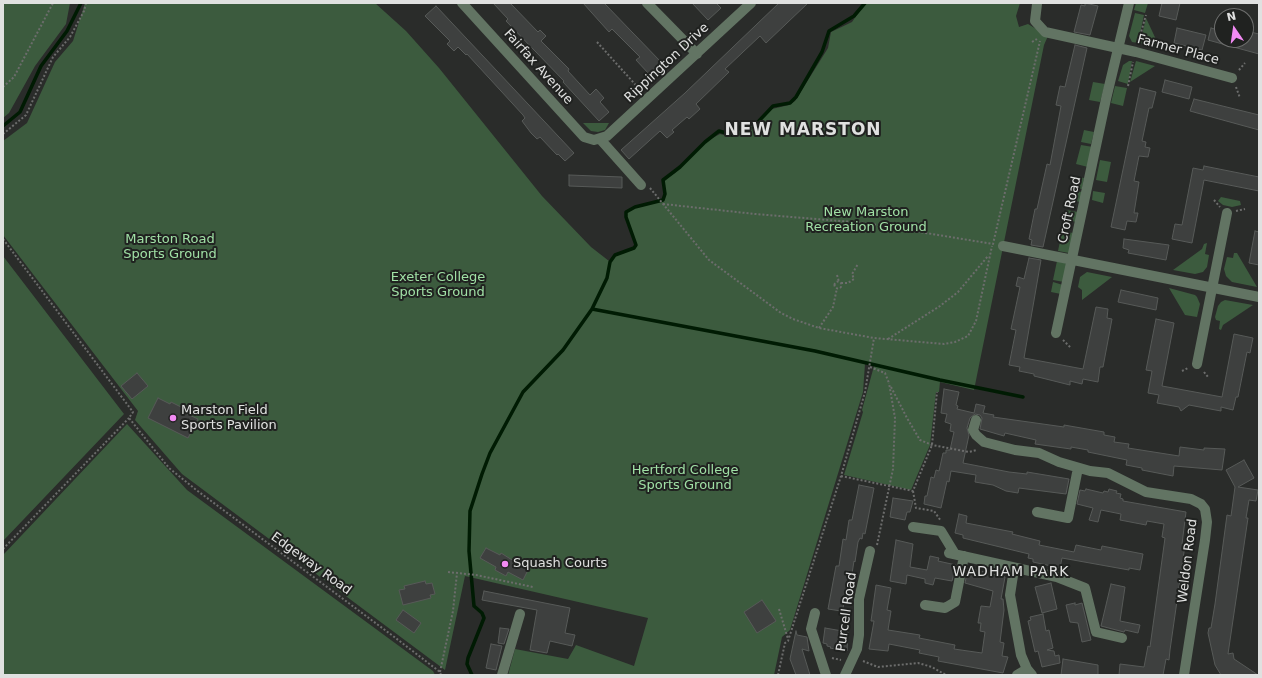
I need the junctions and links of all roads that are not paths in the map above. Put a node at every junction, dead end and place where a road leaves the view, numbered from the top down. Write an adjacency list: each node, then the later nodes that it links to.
1 (462, 3): 9 (street, Fairfax Avenue)
2 (647, 3): 7 (street)
3 (751, 3): 7 (street, Rippington Drive)
4 (1129, 3): 6 (street, Croft Road)
5 (1037, 4): 6 (street, Farmer Place)
6 (1118, 48): 8 (street, Farmer Place); 13 (street, Croft Road)
7 (697, 54): 9 (street, Rippington Drive)
8 (1232, 78)
9 (600, 139): 10 (street)
10 (641, 185)
11 (1227, 213): 14 (street)
12 (1003, 246): 13 (street)
13 (1073, 260): 14 (street, Croft Road); 16 (street)
14 (1211, 287): 15 (street, Croft Road); 17 (street)
15 (1259, 297)
16 (1056, 334)
17 (1196, 364)
18 (976, 420): 19 (street, Weldon Road)
19 (1078, 468): 20 (street); 34 (street, Weldon Road)
20 (1037, 512)
21 (913, 527): 23 (street)
22 (870, 551): 32 (street, Purcell Road)
23 (956, 554): 24 (street); 25 (street)
24 (1014, 569): 28 (street); 29 (street)
25 (925, 605)
26 (815, 613): 31 (street)
27 (520, 614): 30 (street)
28 (1122, 638)
29 (1030, 672): 33 (street)
30 (502, 675)
31 (826, 675)
32 (845, 675)
33 (1017, 675)
34 (1184, 675)

